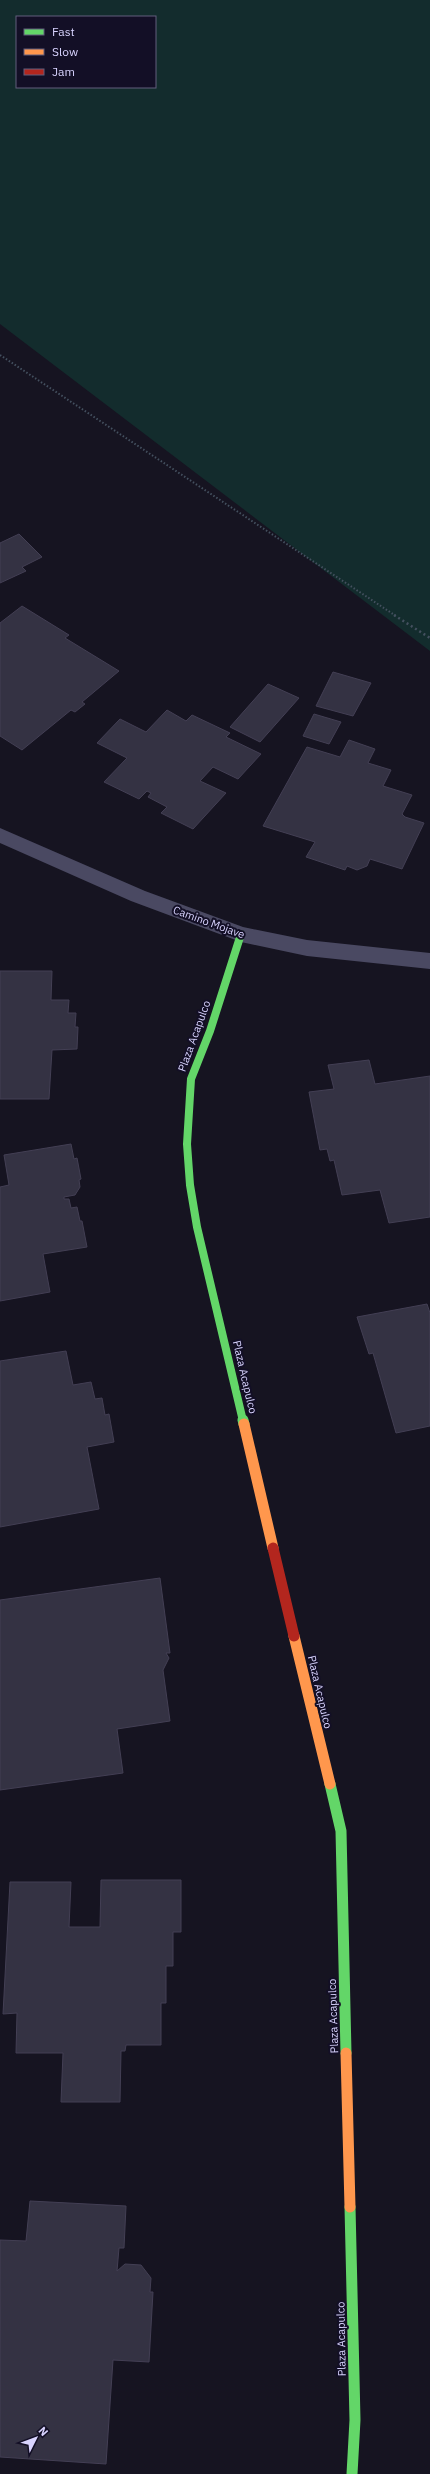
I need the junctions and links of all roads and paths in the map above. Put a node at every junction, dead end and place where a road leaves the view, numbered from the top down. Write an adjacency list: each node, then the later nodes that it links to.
1 (0, 355): 2 (path)
2 (430, 638)
3 (0, 835): 4 (street, Camino Mojave)
4 (241, 934): 5 (street, Camino Mojave); 6 (street, Plaza Acapulco)
5 (430, 961)
6 (352, 2474)

